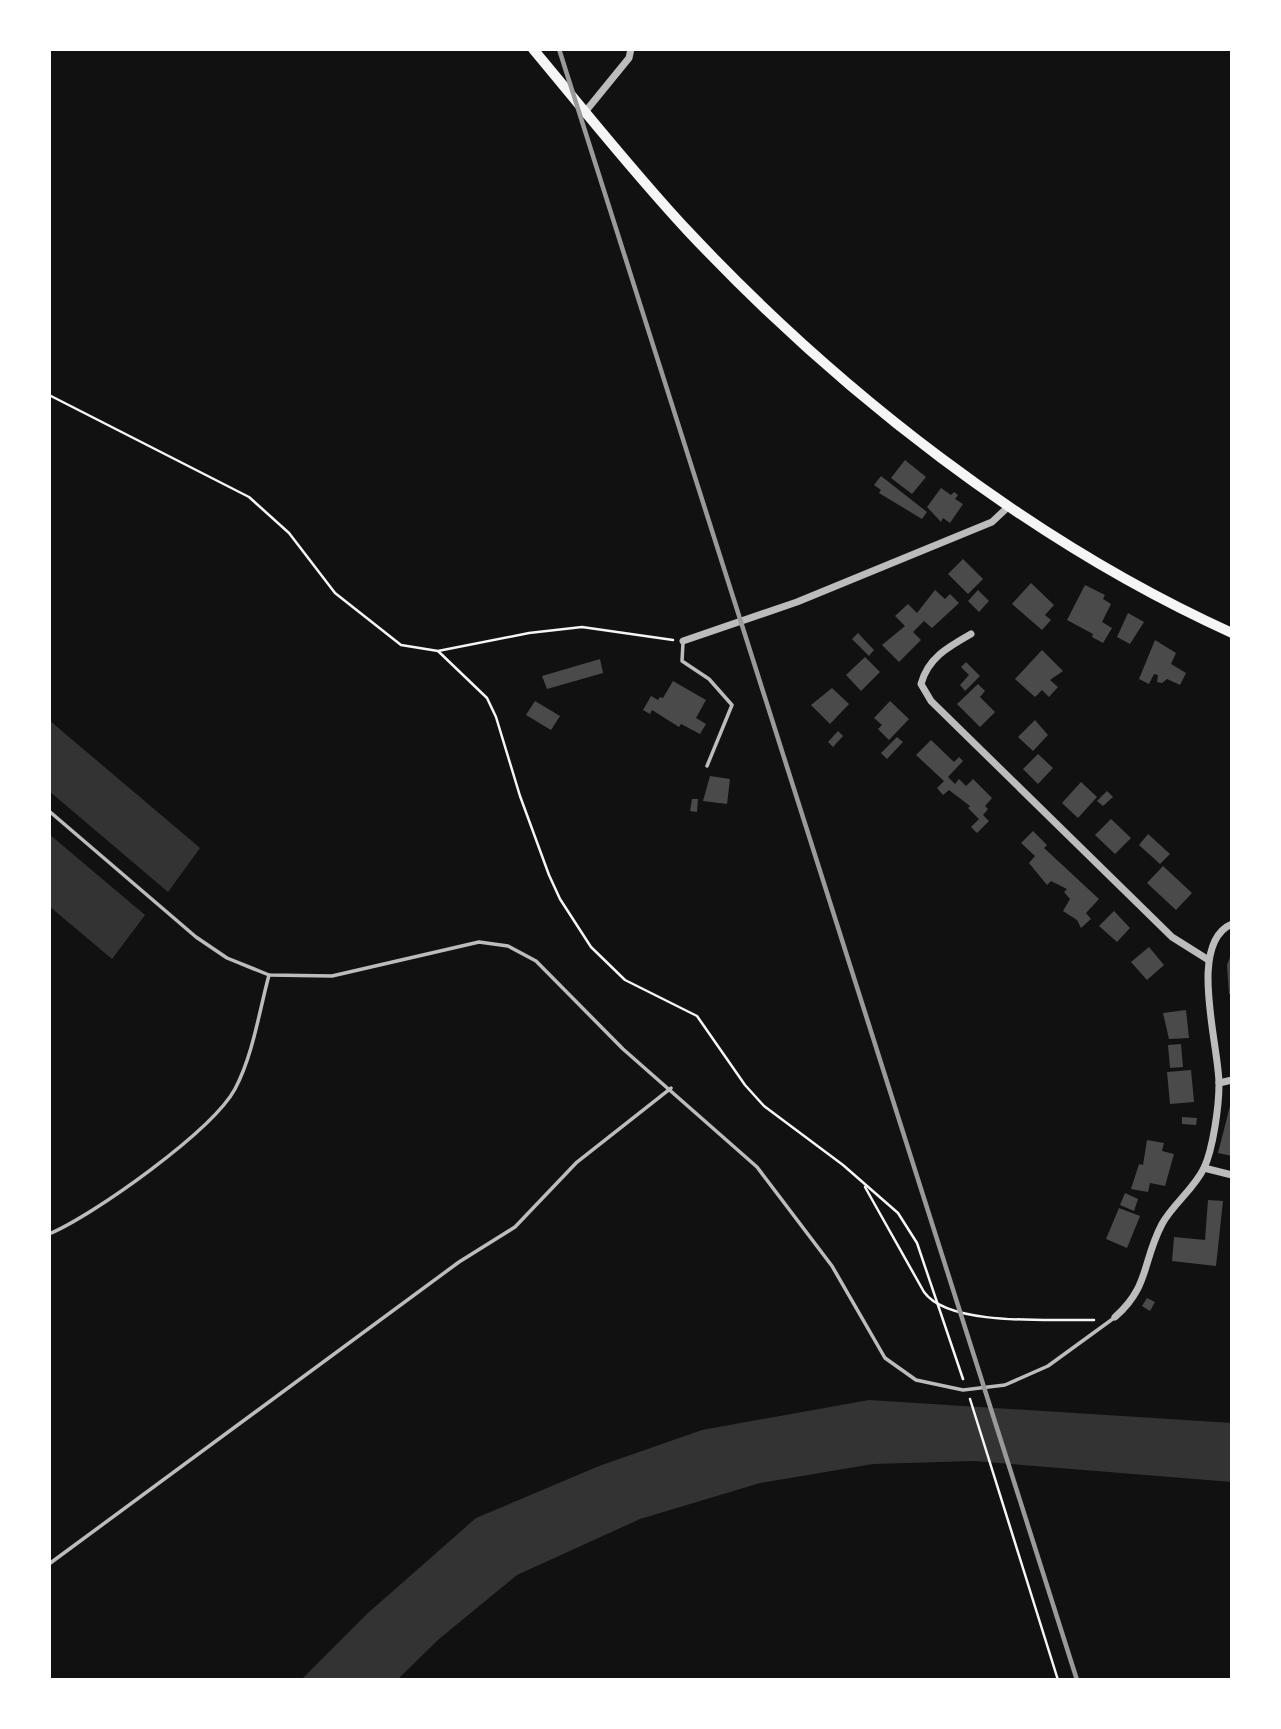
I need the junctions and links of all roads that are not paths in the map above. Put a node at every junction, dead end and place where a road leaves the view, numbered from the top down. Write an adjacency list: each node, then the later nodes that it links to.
1 (533, 49): 3 (main road)
2 (631, 49): 3 (street)
3 (585, 112): 4 (main road)
4 (1008, 507): 5 (main road); 7 (street)
5 (1232, 633)
6 (971, 634): 11 (street)
7 (683, 641): 8 (lane)
8 (707, 766)
9 (49, 811): 12 (lane)
10 (1232, 924): 11 (street)
11 (1207, 959): 14 (street)
12 (269, 975): 15 (lane); 18 (lane)
13 (1232, 1080): 14 (street)
14 (1219, 1083): 16 (street)
15 (671, 1088): 19 (lane); 20 (lane)
16 (1204, 1168): 17 (street); 19 (street)
17 (1232, 1175)
18 (49, 1234)
19 (1115, 1317)
20 (49, 1564)

